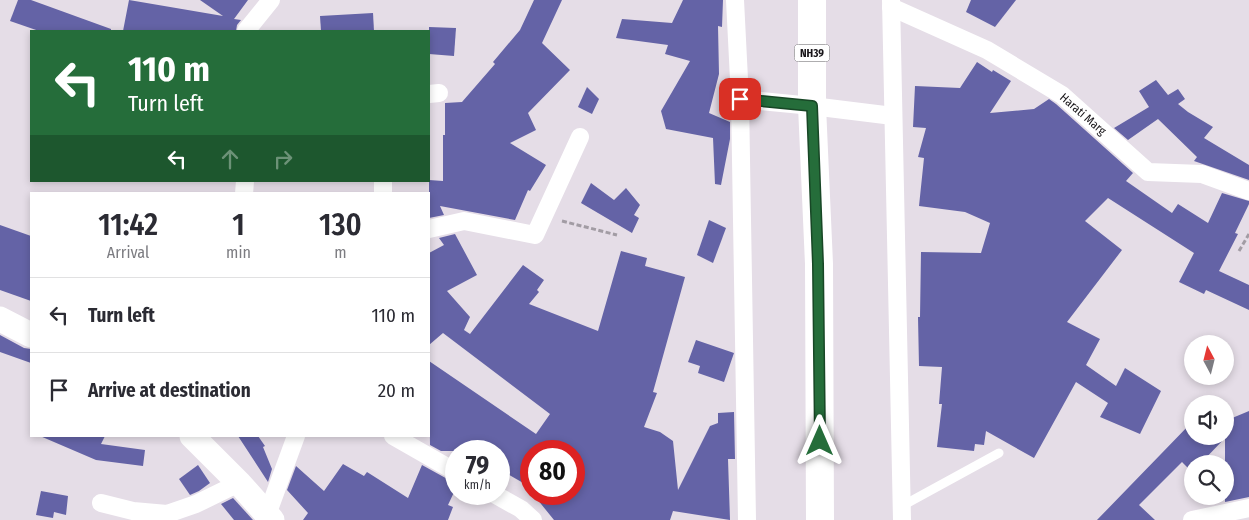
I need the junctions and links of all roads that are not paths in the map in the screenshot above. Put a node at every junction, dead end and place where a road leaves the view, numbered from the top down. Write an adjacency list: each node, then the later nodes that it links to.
1 (271, 0): 5 (street)
2 (735, 0): 6 (street)
3 (812, 0): 7 (highway, NH39)
4 (891, 3): 8 (street); 10 (street, Harati Marg)
5 (247, 30)
6 (740, 99): 7 (street); 26 (street)
7 (812, 106): 8 (street); 27 (highway, NH39)
8 (893, 116): 23 (street)
9 (580, 137): 11 (street)
10 (1249, 191)
11 (430, 229)
12 (0, 319): 13 (main road)
13 (30, 334)
14 (193, 437): 19 (main road)
15 (296, 437): 24 (street)
16 (395, 437): 18 (street)
17 (999, 453): 23 (lane)
18 (445, 466)
19 (239, 483): 20 (street); 24 (main road)
20 (101, 503)
21 (510, 503): 25 (street)
22 (1249, 508): 28 (street)
23 (902, 513)
24 (270, 518)
25 (533, 520)
26 (747, 520)
27 (820, 520)
28 (1192, 520)

